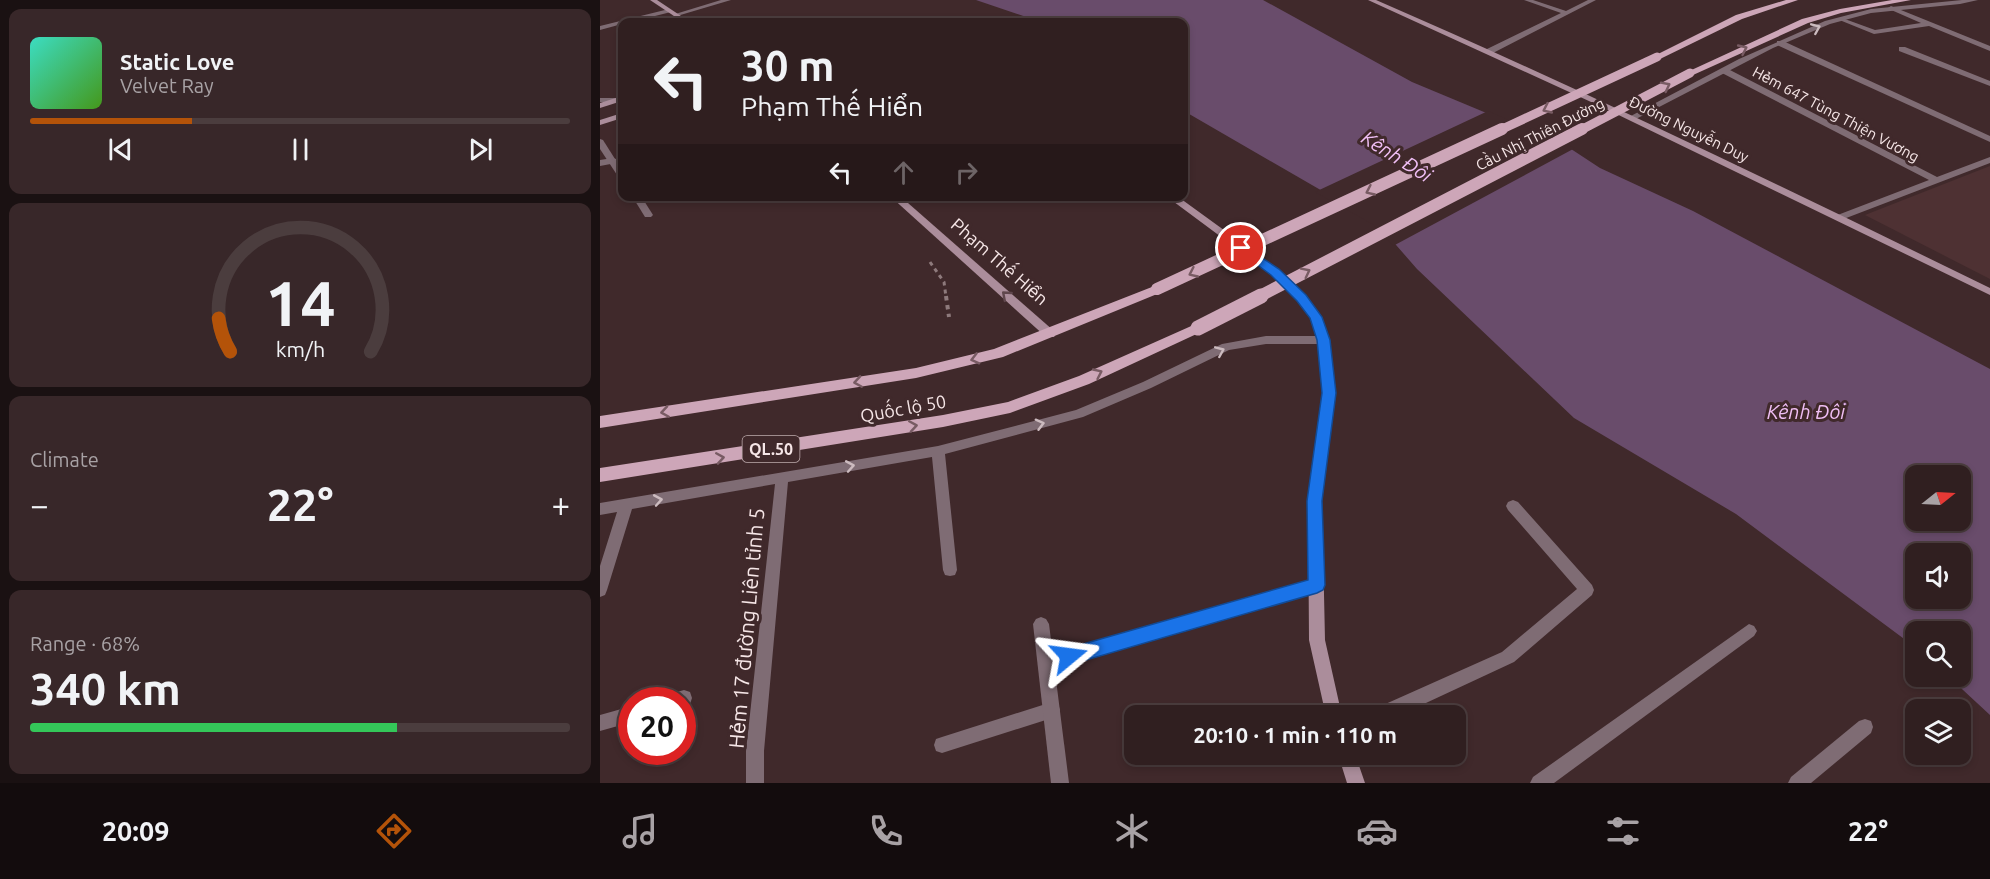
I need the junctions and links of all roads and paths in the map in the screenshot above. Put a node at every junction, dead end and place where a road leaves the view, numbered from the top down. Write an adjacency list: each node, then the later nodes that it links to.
1 (653, 0): 10 (main road)
2 (728, 0): 10 (street)
3 (1371, 0): 21 (main road, Đường Nguyễn Duy)
4 (1527, 0): 11 (street)
5 (1593, 0): 11 (street)
6 (1794, 0): 44 (main road, Cầu Nhị Thiên Đường, one-way to 44, bridge)
7 (1907, 0): 47 (main road, Cầu Nhị Thiên Đường, one-way to 7, bridge)
8 (1975, 0): 9 (street)
9 (1891, 8): 14 (street); 16 (street)
10 (672, 13): 12 (street); 13 (main road)
11 (1566, 14): 21 (street)
12 (648, 18)
13 (680, 18)
14 (1840, 19): 16 (street); 18 (street, one-way to 14)
15 (618, 24): 17 (street)
16 (1930, 24): 20 (street)
17 (600, 28)
18 (1780, 43): 22 (street); 31 (street)
19 (1902, 49): 23 (street)
20 (1990, 49)
21 (1490, 51): 29 (main road, Đường Nguyễn Duy)
22 (1725, 71): 29 (street); 37 (street, Hẻm 647 Tùng Thiện Vương)
23 (1990, 84)
24 (618, 99): 26 (street)
25 (618, 99): 27 (main road)
26 (600, 100)
27 (600, 106)
28 (618, 116): 30 (main road)
29 (1631, 118): 42 (main road, Đường Nguyễn Duy)
30 (600, 123)
31 (1990, 139)
32 (600, 142): 34 (street)
33 (1990, 159): 37 (street)
34 (613, 161): 35 (street); 36 (street)
35 (600, 163)
36 (618, 169)
37 (1935, 180): 42 (street)
38 (639, 201): 41 (street)
39 (900, 201): 48 (main road, Phạm Thế Hiển, one-way to 39)
40 (1177, 201): 49 (main road)
41 (648, 215)
42 (1838, 218): 45 (main road, Đường Nguyễn Duy)
43 (923, 255): 46 (path)
44 (1157, 289): 48 (main road, Quốc lộ 50)
45 (1990, 292)
46 (948, 317)
47 (1198, 328): 52 (main road, Quốc lộ 50 / QL.50, one-way to 47)
48 (1050, 334): 50 (main road, Quốc lộ 50, one-way to 50)
49 (1323, 340): 51 (street, one-way to 49); 58 (main road)
50 (600, 422)
51 (938, 451): 53 (street, one-way to 51); 57 (street)
52 (600, 475)
53 (782, 478): 54 (street, one-way to 53); 71 (street, Hẻm 17 đường Liên tỉnh 5)
54 (626, 505): 56 (street); 59 (street)
55 (1513, 506): 64 (street)
56 (600, 508)
57 (950, 570)
58 (1317, 585): 62 (street); 63 (main road)
59 (600, 590)
60 (1041, 624): 62 (street)
61 (1749, 632): 74 (street)
62 (1046, 663): 65 (street)
63 (1332, 705)
64 (1402, 705)
65 (1052, 710): 69 (street); 72 (street)
66 (618, 718): 67 (street)
67 (600, 723)
68 (1865, 727): 75 (street)
69 (942, 745)
70 (1350, 765): 73 (main road)
71 (755, 783)
72 (1060, 783)
73 (1356, 783)
74 (1539, 783)
75 (1797, 783)

